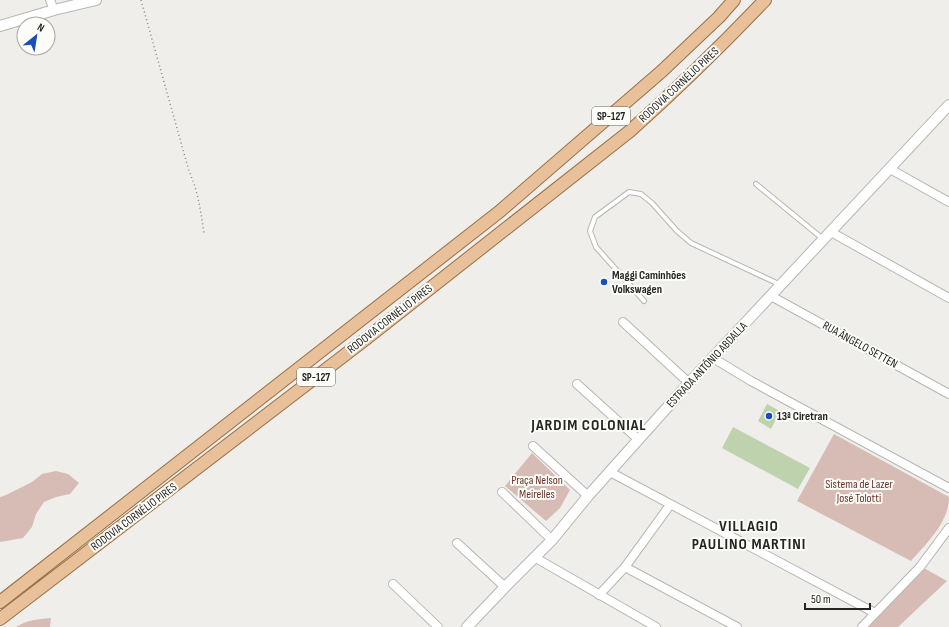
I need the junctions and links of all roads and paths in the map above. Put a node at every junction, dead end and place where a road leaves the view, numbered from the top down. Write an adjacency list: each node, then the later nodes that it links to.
1 (50, 0): 6 (street)
2 (96, 0): 6 (street)
3 (141, 0): 13 (path)
4 (734, 0): 39 (main road, RODOVIA CORNÉLIO PIRES / SP-127)
5 (765, 0): 41 (main road, RODOVIA CORNÉLIO PIRES / SP-127)
6 (54, 10): 7 (street)
7 (0, 26)
8 (949, 106): 9 (street, ESTRADA ANTÔNIO ABDALLA)
9 (890, 169): 11 (street); 12 (street, ESTRADA ANTÔNIO ABDALLA)
10 (756, 184): 14 (lane)
11 (949, 202)
12 (831, 232): 14 (street, ESTRADA ANTÔNIO ABDALLA); 17 (street)
13 (204, 234)
14 (823, 240): 15 (street, ESTRADA ANTÔNIO ABDALLA)
15 (781, 285): 16 (street, ESTRADA ANTÔNIO ABDALLA); 18 (lane)
16 (771, 296): 20 (street, ESTRADA ANTÔNIO ABDALLA); 23 (street, RUA ÂNGELO SETTEN)
17 (949, 298)
18 (644, 301)
19 (623, 322): 21 (street)
20 (713, 358): 21 (street, ESTRADA ANTÔNIO ABDALLA); 27 (street)
21 (689, 383): 24 (street, ESTRADA ANTÔNIO ABDALLA)
22 (577, 384): 24 (street)
23 (949, 394)
24 (638, 440): 26 (street, ESTRADA ANTÔNIO ABDALLA)
25 (533, 446): 29 (street)
26 (610, 472): 29 (street, ESTRADA ANTÔNIO ABDALLA); 30 (street)
27 (949, 488)
28 (502, 492): 32 (street)
29 (588, 496): 32 (street, ESTRADA ANTÔNIO ABDALLA)
30 (670, 505): 35 (street); 40 (street)
31 (949, 528): 40 (street)
32 (552, 540): 34 (street, ESTRADA ANTÔNIO ABDALLA)
33 (457, 543): 37 (street)
34 (534, 557): 37 (street, ESTRADA ANTÔNIO ABDALLA); 38 (street)
35 (625, 567): 38 (street); 45 (street)
36 (393, 584): 42 (street)
37 (504, 587): 43 (street, ESTRADA ANTÔNIO ABDALLA)
38 (599, 595): 44 (street)
39 (0, 602)
40 (875, 613): 46 (street)
41 (0, 619)
42 (438, 627)
43 (467, 627)
44 (656, 627)
45 (737, 627)
46 (862, 627)

